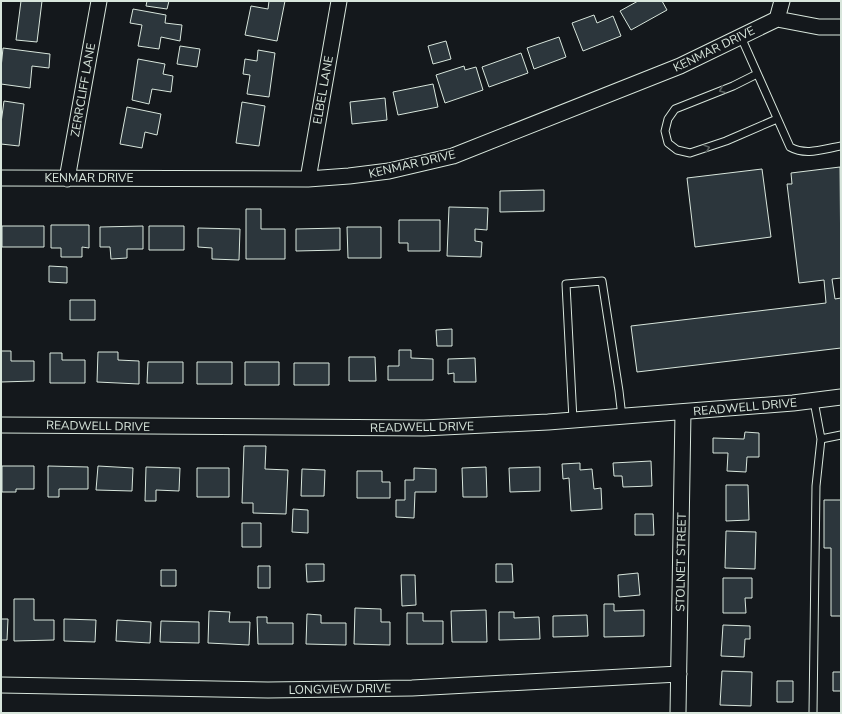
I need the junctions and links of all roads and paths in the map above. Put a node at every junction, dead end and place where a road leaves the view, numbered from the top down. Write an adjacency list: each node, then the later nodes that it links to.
1 (99, 1): 11 (street, ZERRCLIFF LANE)
2 (339, 1): 12 (street, ELBEL LANE)
3 (782, 1): 4 (street)
4 (777, 18): 5 (street); 6 (street, KENMAR DRIVE)
5 (841, 27)
6 (740, 37): 7 (lane); 12 (street, KENMAR DRIVE)
7 (757, 74): 8 (lane); 8 (lane, one-way to 8)
8 (777, 119): 9 (lane)
9 (841, 146)
10 (1, 178): 11 (street, KENMAR DRIVE)
11 (67, 179): 12 (street, KENMAR DRIVE)
12 (308, 179)
13 (841, 398): 14 (street, READWELL DRIVE)
14 (814, 401): 15 (street, READWELL DRIVE); 20 (lane)
15 (684, 412): 16 (street, READWELL DRIVE); 21 (street, STOLNET STREET)
16 (622, 416): 17 (street, READWELL DRIVE); 17 (lane)
17 (573, 420): 18 (street, READWELL DRIVE)
18 (1, 425)
19 (841, 435): 20 (lane)
20 (821, 439): 24 (lane)
21 (679, 674): 22 (street, LONGVIEW DRIVE); 23 (street, STOLNET STREET)
22 (1, 685)
23 (678, 713)
24 (813, 713)

